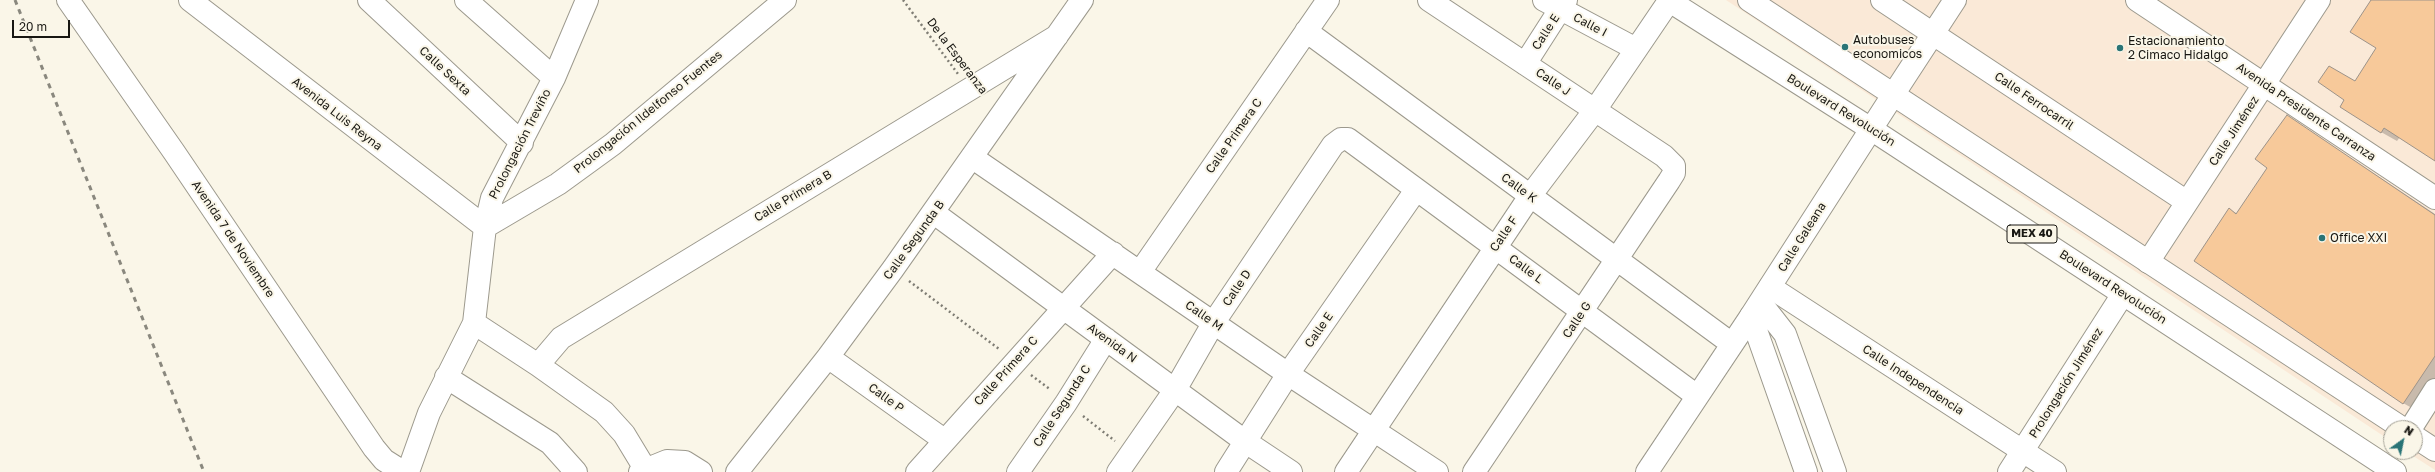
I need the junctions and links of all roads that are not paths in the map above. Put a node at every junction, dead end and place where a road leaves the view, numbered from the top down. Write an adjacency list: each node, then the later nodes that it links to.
1 (68, 0): 67 (street, Avenida 7 de Noviembre)
2 (190, 0): 36 (street, Avenida Luis Reyna)
3 (369, 0): 27 (street, Calle Sexta)
4 (466, 0): 22 (street)
5 (786, 0): 36 (street, Prolongación Ildelfonso Fuentes)
6 (1082, 0): 19 (street, Calle Segunda B)
7 (1328, 0): 17 (street, Calle Primera C)
8 (1429, 0): 21 (street, Calle J)
9 (1668, 0): 20 (street, Calle F); 26 (street, Boulevard Revolución / MEX 40)
10 (1749, 0): 24 (street)
11 (1882, 0): 18 (street, Calle Ferrocarril)
12 (1955, 0): 18 (street, Calle Galeana)
13 (2136, 0): 23 (street, Avenida Presidente Carranza)
14 (2319, 0): 23 (street, Calle Jiménez)
15 (582, 2): 22 (street, Prolongación Treviño)
16 (1557, 3): 20 (street, Calle I); 21 (street, Calle E)
17 (1306, 32): 32 (street, Calle K); 41 (street, Calle Primera C)
18 (1933, 34): 24 (street, Calle Galeana); 34 (street, Calle Ferrocarril)
19 (1057, 36): 29 (street, Calle Segunda B); 51 (street, Calle Primera B)
20 (1636, 49): 25 (street, Calle F)
21 (1525, 64): 25 (street, Calle J)
22 (554, 78): 27 (street, Prolongación Treviño)
23 (2264, 84): 33 (street, Avenida Presidente Carranza); 34 (street, Calle Jiménez)
24 (1893, 95): 26 (street, Calle Galeana); 40 (street)
25 (1595, 110): 30 (street, Calle J); 32 (street, Calle F)
26 (1872, 128): 42 (street, Boulevard Revolución / MEX 40); 43 (street, Calle Galeana)
27 (522, 143): 36 (street, Prolongación Treviño)
28 (1333, 145): 31 (street, Calle L); 46 (street, Calle D)
29 (973, 158): 35 (street, Calle Segunda B); 38 (street, Calle M)
30 (1674, 166): 39 (street, Calle G)
31 (1416, 190): 37 (street, Calle L); 52 (street, Calle E)
32 (1530, 196): 37 (street, Calle F); 39 (street, Calle K)
33 (2435, 198)
34 (2187, 202): 40 (street, Calle Jiménez)
35 (934, 213): 44 (street, Avenida N); 50 (street, Calle Segunda B)
36 (485, 227): 47 (street, Prolongación Treviño)
37 (1496, 247): 45 (street, Calle L); 59 (street, Calle F)
38 (1113, 253): 41 (street, Calle M); 44 (street, Calle Primera C)
39 (1617, 260): 45 (street, Calle G); 49 (street, Calle K)
40 (2148, 262): 57 (street)
41 (1140, 272): 46 (street, Calle M)
42 (2123, 294): 64 (street, Prolongación Jiménez); 65 (street, Boulevard Revolución / MEX 40)
43 (1760, 302): 49 (street, Calle Galeana); 64 (street, Calle Independencia); 81 (street); 82 (street)
44 (1063, 307): 48 (street, Avenida N); 60 (street, Calle Primera C)
45 (1583, 312): 56 (street, Calle L); 79 (street, Calle G)
46 (1214, 322): 52 (street, Calle M); 54 (street, Calle D)
47 (474, 323): 51 (street); 53 (street, Prolongación Treviño)
48 (1106, 339): 54 (street, Avenida N); 73 (street, Calle Segunda C)
49 (1732, 344): 56 (street, Calle Galeana)
50 (828, 357): 60 (street, Calle P); 71 (street, Calle Segunda B)
51 (538, 365): 66 (street)
52 (1288, 374): 59 (street, Calle M); 61 (street, Calle E)
53 (446, 377): 68 (street, Prolongación Treviño); 69 (street)
54 (1175, 390): 61 (street, Avenida N); 74 (street, Calle D)
55 (2435, 390): 58 (street)
56 (1697, 396): 80 (street, Calle Galeana)
57 (2390, 420)
58 (2416, 420)
59 (1373, 429): 77 (street, Calle F); 78 (street, Calle M)
60 (944, 440): 72 (street, Calle Primera C)
61 (1246, 442): 75 (street, Calle E); 76 (street, Avenida N)
62 (2423, 442): 63 (street)
63 (2435, 450)
64 (2023, 451): 83 (street, Prolongación Jiménez); 84 (street, Calle Independencia)
65 (2386, 470)
66 (644, 471): 70 (street)
67 (404, 472)
68 (408, 472)
69 (576, 472)
70 (701, 472)
71 (737, 472)
72 (917, 472)
73 (1018, 472)
74 (1118, 472)
75 (1226, 472)
76 (1291, 472)
77 (1346, 472)
78 (1437, 472)
79 (1474, 472)
80 (1647, 472)
81 (1806, 472)
82 (1835, 472)
83 (2009, 472)
84 (2055, 472)

